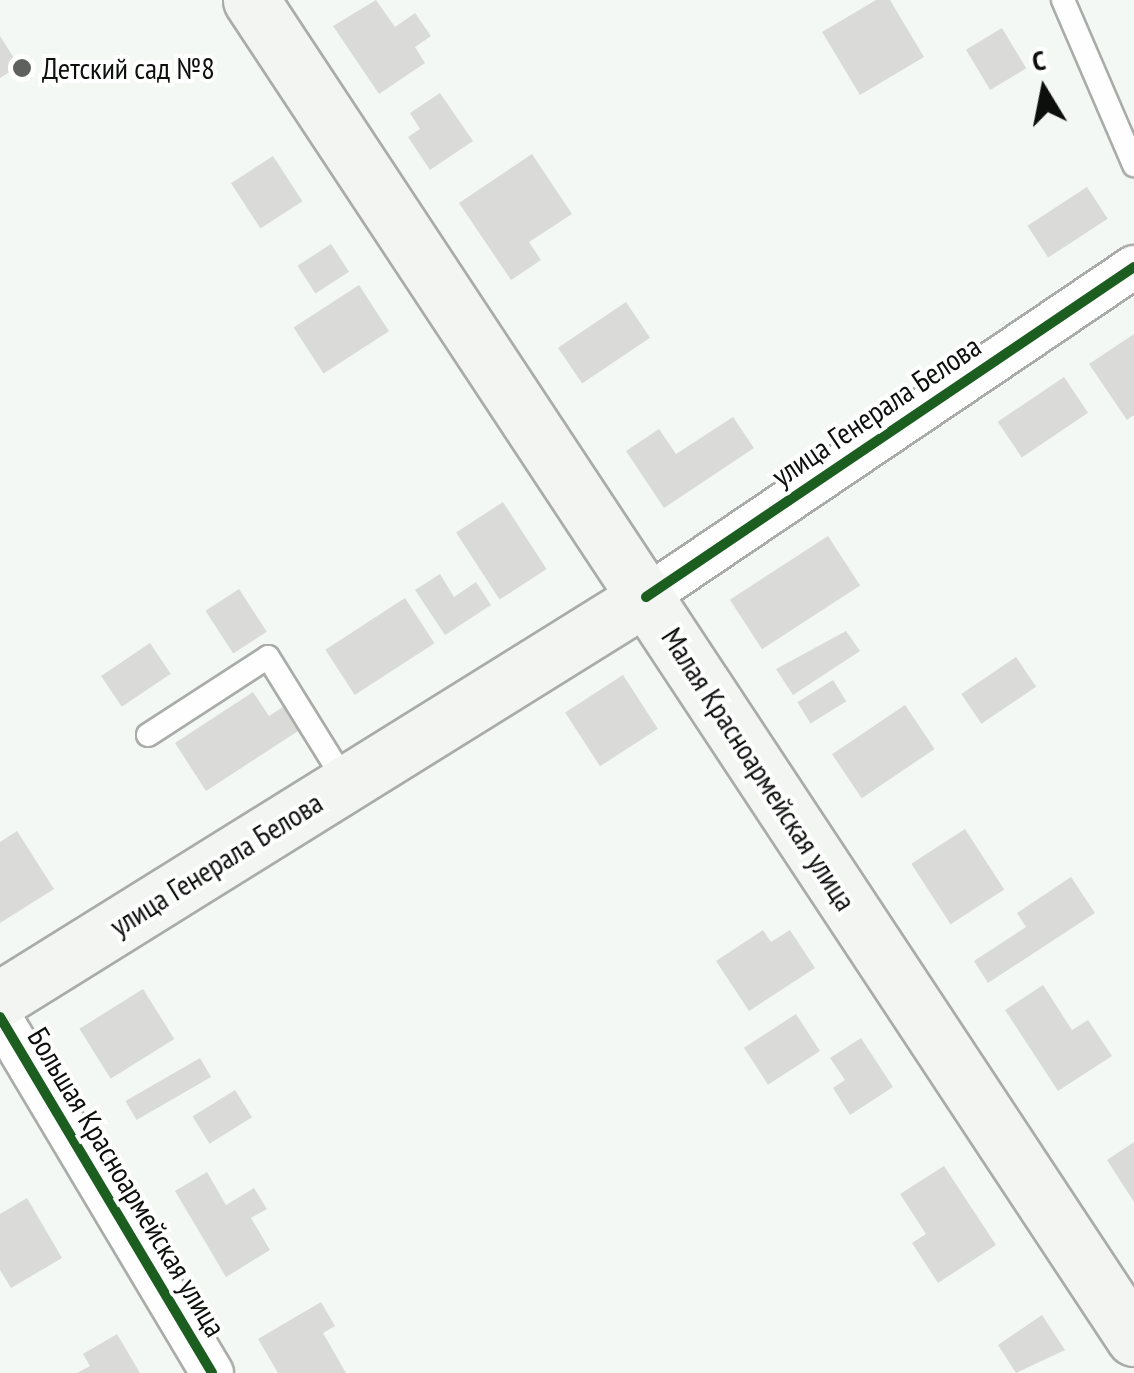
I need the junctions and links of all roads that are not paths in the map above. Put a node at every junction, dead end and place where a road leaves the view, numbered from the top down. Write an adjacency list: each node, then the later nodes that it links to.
1 (251, 0): 5 (main road, Малая Красноармейская улица)
2 (1063, 0): 3 (lane)
3 (1134, 165)
4 (1134, 267): 5 (street, улица Генерала Белова)
5 (646, 596): 7 (main road, улица Генерала Белова); 10 (main road, Малая Красноармейская улица)
6 (148, 735): 7 (lane)
7 (346, 783): 8 (main road, улица Генерала Белова)
8 (0, 999)
9 (0, 1018): 11 (street, Большая Красноармейская улица)
10 (1134, 1338)
11 (212, 1373)

